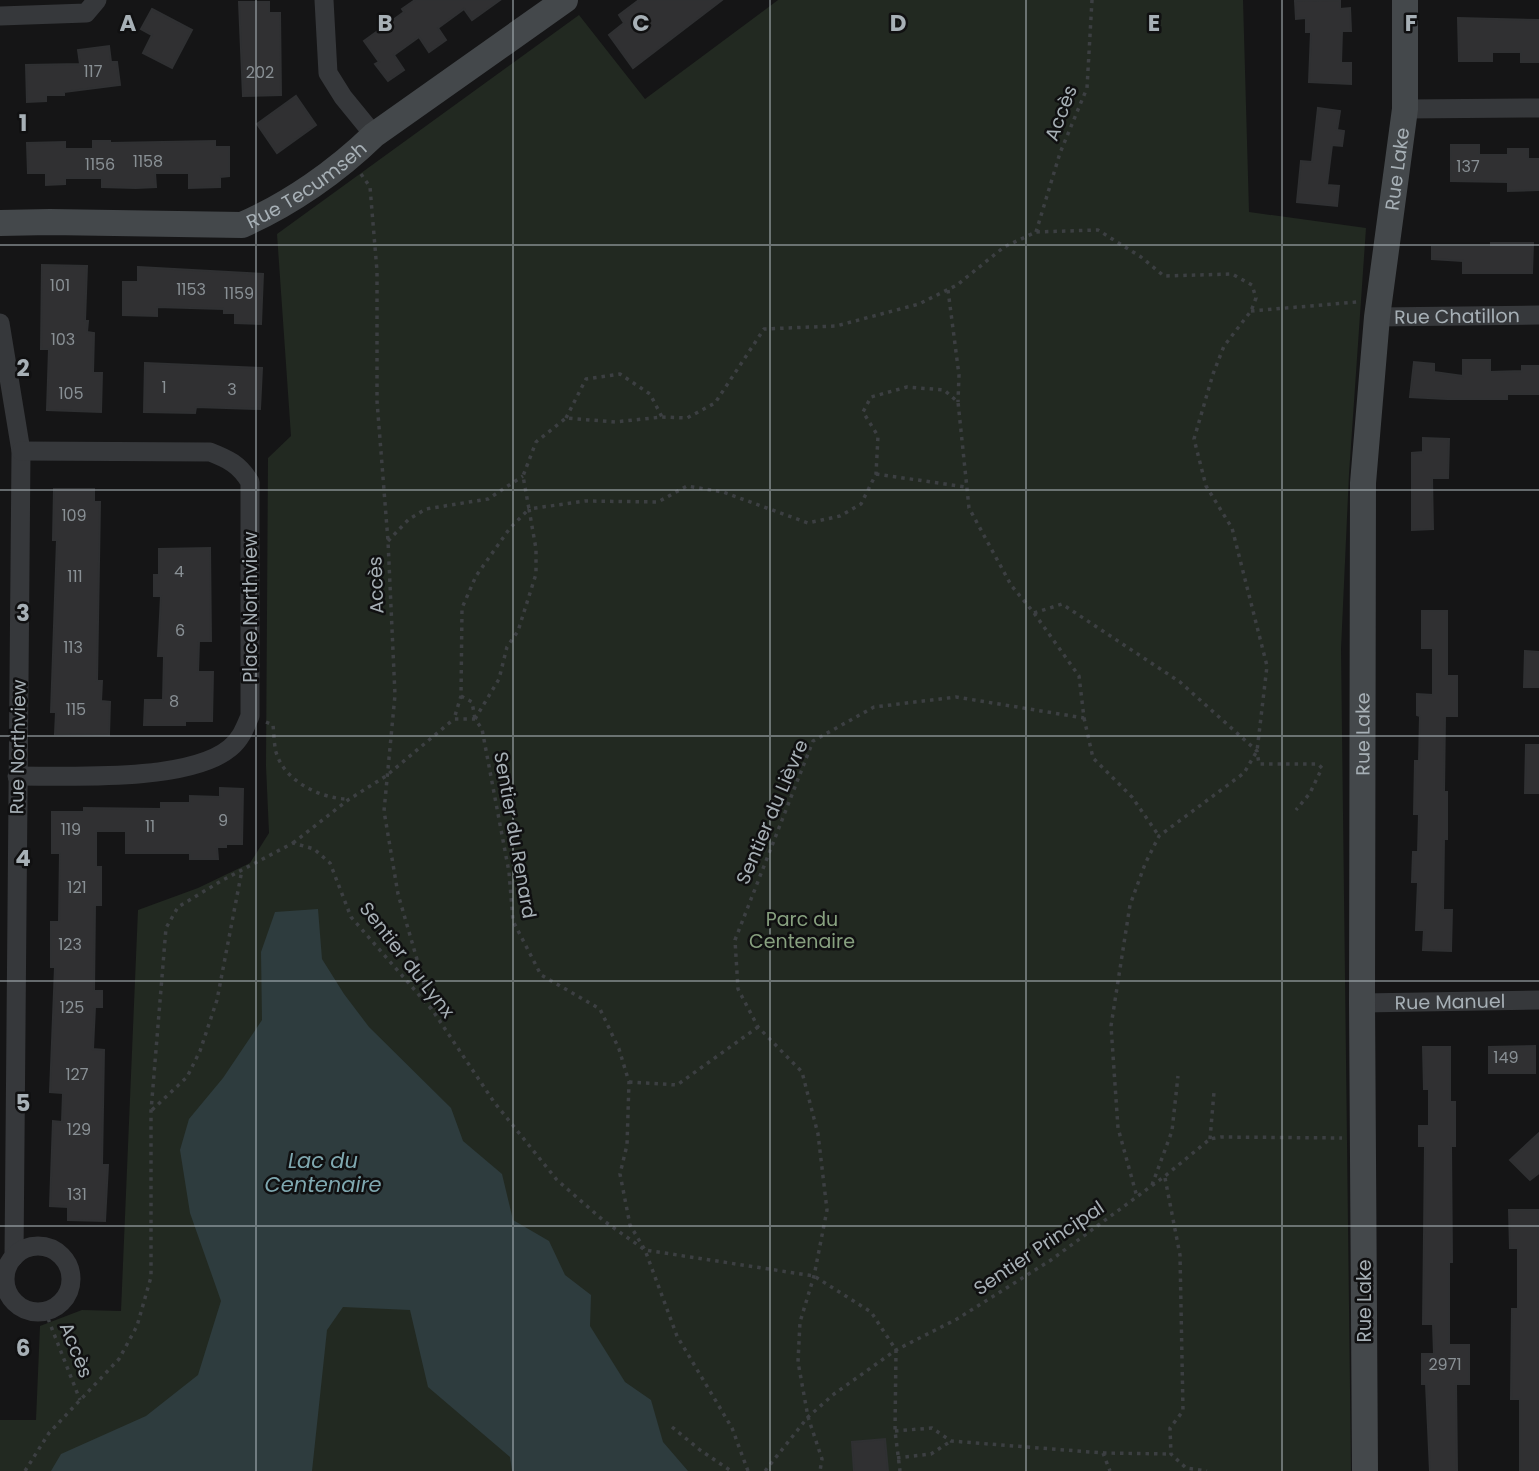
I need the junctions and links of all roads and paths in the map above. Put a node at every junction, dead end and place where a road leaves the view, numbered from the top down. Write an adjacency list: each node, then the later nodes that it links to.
1 (97, 0): 6 (street)
2 (324, 0): 9 (street)
3 (565, 0): 9 (street, Rue Tecumseh)
4 (1092, 0): 12 (path, Accès)
5 (1405, 0): 8 (street, Rue Lake)
6 (0, 16)
7 (1539, 108): 8 (street)
8 (1405, 109): 14 (street, Rue Lake)
9 (374, 135): 10 (street, Rue Tecumseh)
10 (350, 158): 11 (street, Rue Tecumseh); 26 (path, Accès)
11 (0, 223)
12 (1036, 232): 13 (path); 15 (path)
13 (948, 290): 18 (path); 19 (path)
14 (1378, 308): 15 (path); 16 (street, Rue Chatillon); 42 (street, Rue Lake)
15 (1251, 311): 33 (path)
16 (1539, 315)
17 (0, 323): 21 (street, Rue Northview)
18 (958, 402): 22 (path); 24 (path)
19 (662, 417): 20 (path); 20 (path)
20 (566, 418): 23 (path)
21 (21, 451): 29 (street, Place Northview); 34 (street, Rue Northview)
22 (876, 474): 24 (path); 25 (path)
23 (523, 476): 25 (path); 26 (path)
24 (967, 487): 27 (path)
25 (529, 509): 28 (path); 32 (path)
26 (388, 541): 35 (path, Accès)
27 (1034, 613): 30 (path); 33 (path)
28 (461, 696): 31 (path); 32 (path, Sentier du Renard)
29 (250, 716): 34 (street); 36 (path)
30 (1084, 718): 38 (path); 44 (path, Sentier du Lièvre)
31 (454, 719): 32 (path); 35 (path)
32 (475, 719): 46 (path, Sentier du Renard)
33 (1257, 751): 37 (path); 38 (path)
34 (18, 776): 55 (street, Rue Northview)
35 (386, 776): 36 (path); 43 (path, Accès)
36 (348, 800): 39 (path)
37 (1296, 810)
38 (1159, 836): 53 (path)
39 (293, 843): 40 (path); 43 (path, Sentier du Lynx)
40 (242, 870): 48 (path); 48 (path)
41 (1539, 1000): 42 (street, Rue Manuel)
42 (1362, 1003): 49 (street, Rue Lake)
43 (433, 1011): 54 (path, Sentier du Lynx)
44 (758, 1027): 46 (path); 56 (path, Sentier du Lièvre)
45 (1178, 1076): 52 (path)
46 (629, 1082): 54 (path, Sentier du Renard)
47 (1214, 1092): 50 (path)
48 (151, 1111): 59 (path)
49 (1363, 1138): 50 (path); 75 (street, Rue Lake)
50 (1210, 1139): 51 (path, Sentier Principal)
51 (1165, 1177): 52 (path, Sentier Principal); 65 (path)
52 (1151, 1187): 53 (path, Sentier Principal)
53 (1137, 1197): 58 (path, Sentier Principal)
54 (645, 1250): 56 (path, Sentier du Lynx); 69 (path, Sentier du Renard)
55 (14, 1257): 57 (street, Rue Northview); 57 (street)
56 (814, 1276): 58 (path, Sentier du Lynx); 60 (path, Sentier du Lièvre)
57 (45, 1311): 59 (path, Accès)
58 (897, 1350): 60 (path, Sentier Principal); 62 (path)
59 (80, 1400): 67 (path)
60 (807, 1418): 70 (path, Sentier Principal); 71 (path, Sentier du Lièvre)
61 (672, 1427): 68 (path)
62 (895, 1431): 63 (path); 66 (path)
63 (951, 1441): 64 (path); 66 (path)
64 (1103, 1453): 65 (path); 73 (path)
65 (1171, 1454): 74 (path)
66 (897, 1458): 72 (path)
67 (25, 1471)
68 (731, 1471)
69 (748, 1471)
70 (765, 1471)
71 (820, 1471)
72 (900, 1471)
73 (1110, 1471)
74 (1207, 1471)
75 (1366, 1471)

